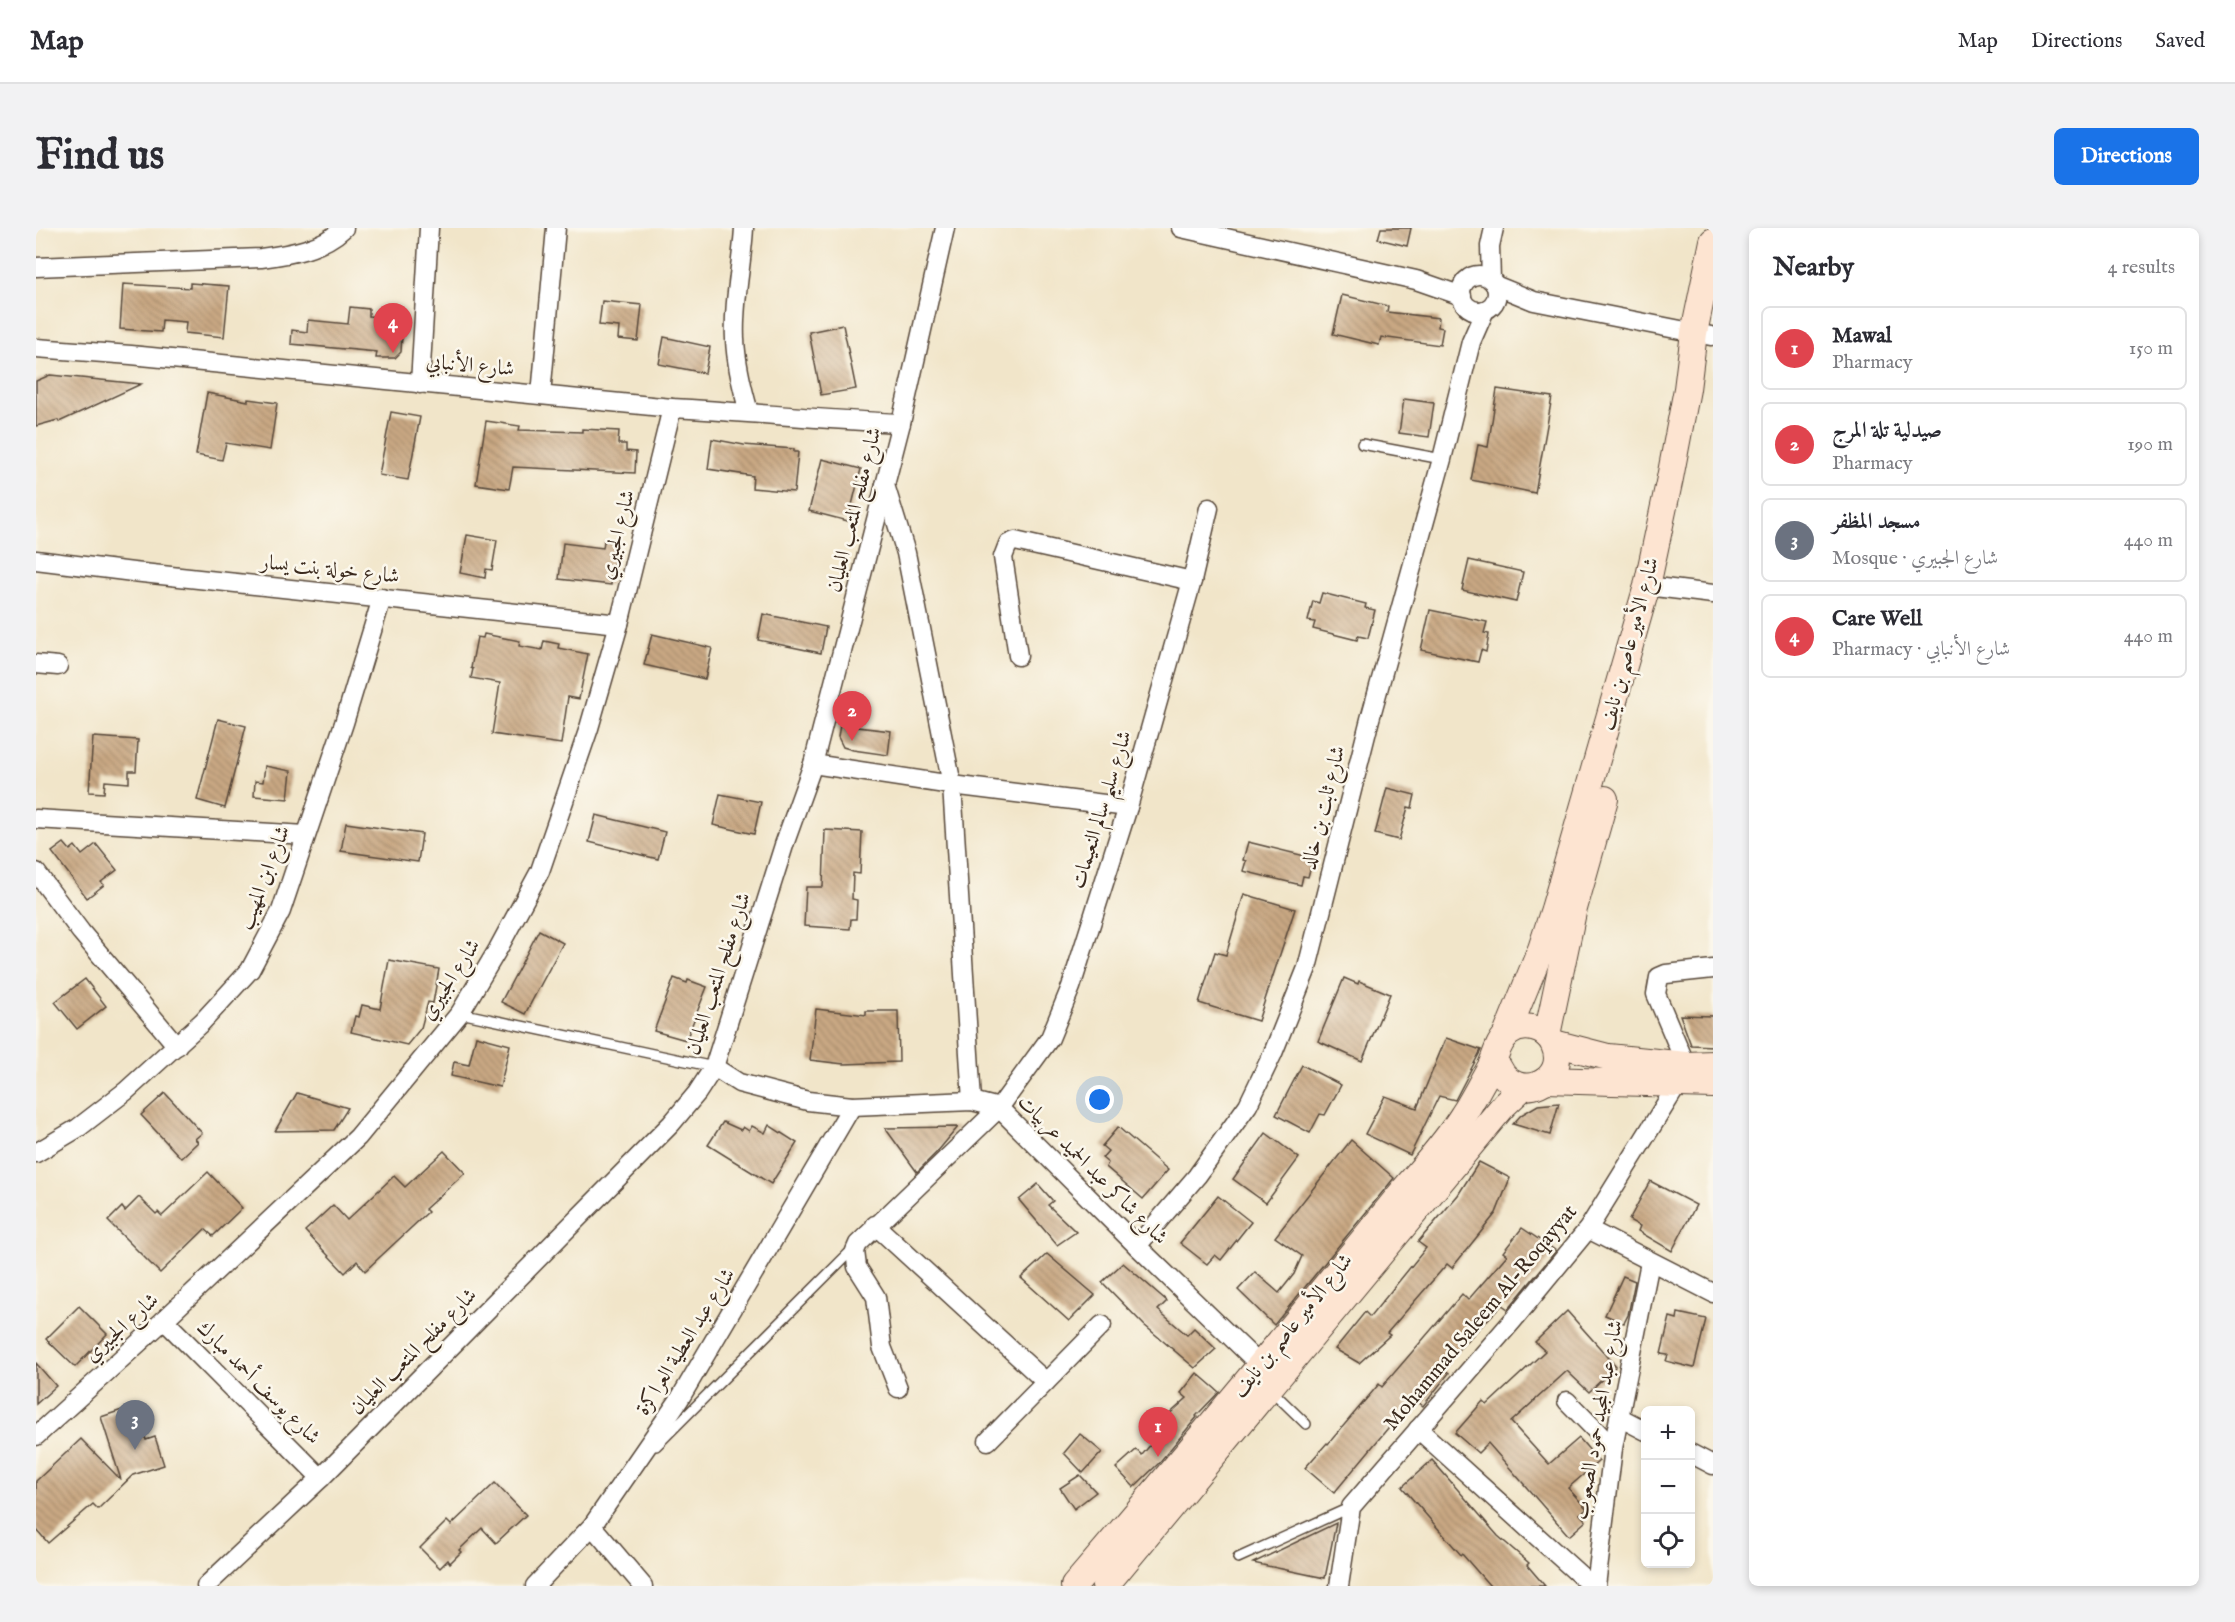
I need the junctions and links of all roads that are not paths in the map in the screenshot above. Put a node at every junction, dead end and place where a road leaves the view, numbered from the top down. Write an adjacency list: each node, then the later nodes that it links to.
1 (344, 228): 9 (street)
2 (429, 228): 13 (street)
3 (556, 228): 14 (street)
4 (744, 228): 16 (street)
5 (945, 228): 17 (street, شارع مفلح المتعب العليان)
6 (1181, 228): 10 (street)
7 (1494, 228): 10 (street)
8 (1713, 241): 11 (main road, شارع الأمير عاصم بن نايف)
9 (36, 267)
10 (1479, 293): 11 (street); 19 (street, شارع ثابت بن خالد)
11 (1706, 331): 24 (main road, شارع الأمير عاصم بن نايف)
12 (36, 348): 13 (street, شارع الأنبابي)
13 (420, 384): 14 (street, شارع الأنبابي)
14 (541, 395): 15 (street, شارع الأنبابي)
15 (672, 408): 16 (street, شارع الأنبابي); 27 (street, شارع الجبيري)
16 (749, 412): 17 (street, شارع الأنبابي)
17 (901, 423): 20 (street, شارع مفلح المتعب العليان)
18 (1362, 444): 19 (lane)
19 (1442, 459): 54 (street, شارع ثابت بن خالد)
20 (885, 485): 31 (street, شارع مفلح المتعب العليان); 32 (street)
21 (1209, 508): 23 (street, شارع سليم سالم النعيمات)
22 (36, 560): 26 (street, شارع خولة بنت يسار)
23 (1192, 581): 28 (street); 33 (street, شارع سليم سالم النعيمات)
24 (1656, 587): 25 (street); 39 (main road, شارع الأمير عاصم بن نايف); 41 (main road, شارع الأمير عاصم بن نايف)
25 (1713, 594)
26 (382, 598): 27 (street, شارع خولة بنت يسار); 35 (street, شارع ابن المهيب)
27 (619, 624): 38 (street, شارع الجبيري)
28 (1018, 656)
29 (36, 663): 30 (street)
30 (58, 666)
31 (813, 764): 32 (street); 43 (street, شارع مفلح المتعب العليان)
32 (952, 785): 33 (street); 47 (street)
33 (1128, 807): 49 (street, شارع سليم سالم النعيمات)
34 (36, 819): 35 (street)
35 (306, 835): 40 (street, شارع ابن المهيب)
36 (36, 872): 40 (street)
37 (1713, 969): 44 (street)
38 (460, 1013): 43 (lane); 57 (street, شارع الجبيري)
39 (1550, 1039): 41 (main road); 44 (main road); 45 (main road)
40 (177, 1046): 50 (street, شارع ابن المهيب)
41 (1500, 1053): 45 (main road); 59 (main road, شارع الأمير عاصم بن نايف)
42 (1713, 1064): 44 (main road)
43 (714, 1067): 48 (street, شارع شاكر عبد الحميد عربيات); 73 (street, شارع مفلح المتعب العليان)
44 (1682, 1074): 45 (main road); 46 (main road); 52 (street, Mohammad Saleem Al-Roqayyat)
45 (1534, 1083): 59 (main road, شارع الأمير عاصم بن نايف)
46 (1713, 1085)
47 (972, 1101): 48 (street, شارع شاكر عبد الحميد عربيات); 49 (street, شارع شاكر عبد الحميد عربيات)
48 (852, 1106): 72 (street, شارع عبد العطية العراكزة)
49 (999, 1108): 51 (street, شارع سليم سالم النعيمات); 54 (street, شارع شاكر عبد الحميد عربيات)
50 (36, 1154)
51 (875, 1226): 53 (street, شارع سليم سالم النعيمات); 60 (street)
52 (1588, 1229): 55 (street); 66 (street, Mohammad Saleem Al-Roqayyat)
53 (858, 1244): 61 (street); 72 (lane)
54 (1137, 1246): 59 (street, شارع شاكر عبد الحميد عربيات)
55 (1650, 1262): 56 (street); 63 (street, شارع عبد المجيد حمود الصعوب)
56 (1713, 1293)
57 (164, 1320): 67 (street, شارع الجبيري); 73 (street, شارع يوسف أحمد مبارك)
58 (1102, 1325): 60 (street)
59 (1265, 1377): 64 (lane); 80 (main road, شارع الأمير عاصم بن نايف); 81 (main road, شارع الأمير عاصم بن نايف)
60 (1046, 1382): 68 (street)
61 (898, 1388)
62 (1567, 1401): 69 (street)
63 (1619, 1417): 65 (street); 69 (street, شارع عبد المجيد حمود الصعوب)
64 (1306, 1424)
65 (1641, 1428)
66 (1418, 1429): 74 (street, Mohammad Saleem Al-Roqayyat); 83 (street)
67 (36, 1436)
68 (988, 1441)
69 (1613, 1448): 83 (street, شارع عبد المجيد حمود الصعوب)
70 (1695, 1456): 71 (street)
71 (1713, 1465)
72 (631, 1470): 75 (street, شارع عبد العطية العراكزة)
73 (321, 1478): 77 (street, شارع مفلح المتعب العليان)
74 (1351, 1507): 76 (lane); 82 (street)
75 (592, 1526): 78 (street, شارع عبد العطية العراكزة); 79 (street)
76 (1238, 1558)
77 (206, 1586)
78 (535, 1586)
79 (643, 1586)
80 (1074, 1586)
81 (1105, 1586)
82 (1339, 1586)
83 (1594, 1586)

